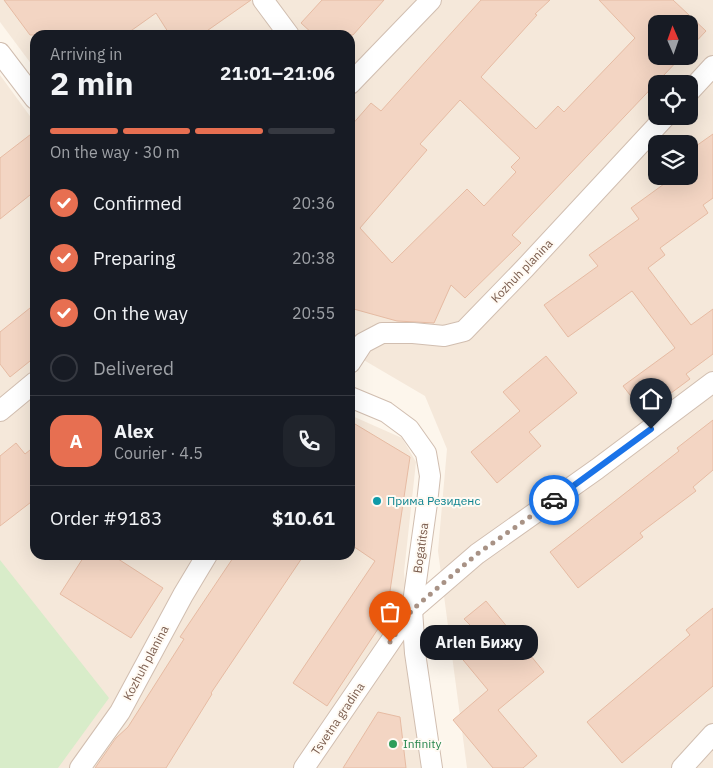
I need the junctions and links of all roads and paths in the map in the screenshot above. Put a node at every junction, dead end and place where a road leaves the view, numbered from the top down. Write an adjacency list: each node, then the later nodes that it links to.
1 (262, 0): 3 (street)
2 (430, 0): 6 (street)
3 (285, 30)
4 (0, 52): 8 (street)
5 (713, 66): 7 (street)
6 (355, 79)
7 (698, 82)
8 (30, 93)
9 (658, 125): 10 (street, Kozhuh planina)
10 (355, 355)
11 (713, 382): 16 (street, Tsvetna gradina)
12 (30, 386): 14 (street)
13 (355, 399): 16 (street, Bogatitsa)
14 (0, 411)
15 (204, 560): 18 (street, Kozhuh planina)
16 (412, 610): 19 (street, Tsvetna gradina); 20 (street, Bogatitsa)
17 (713, 734): 21 (street)
18 (80, 768)
19 (304, 768)
20 (432, 768)
21 (682, 768)

